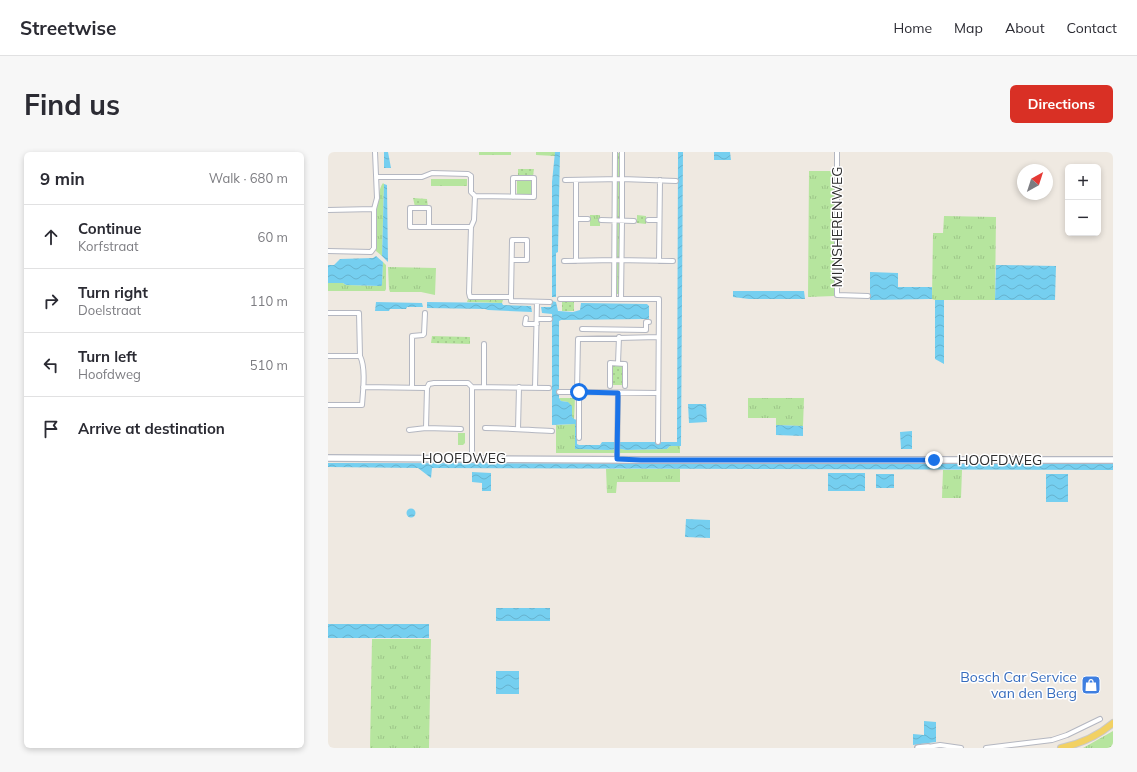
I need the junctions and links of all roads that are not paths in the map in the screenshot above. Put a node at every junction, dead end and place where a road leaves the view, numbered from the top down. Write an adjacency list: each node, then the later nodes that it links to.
1 (375, 152): 5 (street)
2 (615, 152): 9 (street)
3 (622, 152): 6 (street)
4 (837, 152): 34 (street, MIJNSHERENWEG)
5 (377, 178): 12 (street); 14 (street)
6 (622, 179): 9 (street); 10 (street); 22 (street)
7 (565, 180): 8 (street)
8 (576, 180): 9 (street); 17 (street)
9 (614, 180): 19 (street)
10 (660, 180): 11 (street); 21 (street)
11 (676, 181)
12 (475, 196): 13 (street); 25 (street)
13 (513, 197): 13 (street)
14 (374, 209): 15 (street); 26 (street)
15 (328, 210)
16 (588, 218): 17 (street)
17 (576, 219): 30 (street)
18 (601, 220): 19 (street)
19 (615, 220): 22 (street); 28 (street)
20 (648, 220): 21 (street)
21 (659, 220): 32 (street)
22 (622, 221): 23 (street); 31 (street)
23 (634, 221)
24 (429, 227): 24 (street); 25 (street)
25 (471, 227): 35 (street)
26 (328, 251)
27 (512, 260): 27 (street); 35 (street)
28 (615, 260): 30 (street); 31 (street); 37 (street)
29 (564, 261): 30 (street)
30 (576, 261)
31 (621, 261): 32 (street); 38 (street)
32 (659, 261): 33 (street)
33 (673, 262)
34 (868, 296)
35 (511, 298): 39 (street)
36 (560, 299): 37 (street)
37 (614, 299): 38 (street)
38 (620, 299): 49 (street)
39 (537, 302): 40 (street); 45 (street)
40 (550, 302)
41 (328, 313): 52 (street)
42 (425, 313): 60 (street)
43 (526, 318): 45 (street)
44 (550, 319): 45 (street)
45 (537, 321): 62 (street)
46 (648, 322): 47 (street)
47 (582, 330)
48 (619, 337): 49 (street); 53 (street); 65 (street)
49 (658, 337): 67 (street)
50 (484, 344): 58 (street)
51 (328, 356): 52 (street)
52 (360, 356): 56 (street)
53 (618, 363): 54 (street); 55 (street)
54 (610, 386)
55 (625, 386)
56 (363, 387): 60 (street); 68 (street)
57 (472, 387): 58 (street); 61 (street); 78 (street)
58 (484, 387): 59 (street)
59 (519, 387): 62 (street); 72 (street)
60 (412, 388): 61 (street)
61 (427, 388): 69 (street)
62 (535, 388): 63 (street)
63 (549, 388)
64 (560, 392): 65 (street)
65 (578, 392): 66 (street); 75 (street)
66 (618, 393): 67 (street); 79 (street)
67 (658, 393): 76 (street)
68 (328, 405)
69 (426, 428): 71 (street); 73 (street)
70 (485, 428): 72 (street)
71 (461, 429)
72 (518, 429): 74 (street)
73 (409, 430)
74 (552, 431)
75 (579, 438)
76 (658, 442)
77 (328, 458): 78 (main road, HOOFDWEG)
78 (472, 458): 79 (main road, HOOFDWEG)
79 (617, 459): 80 (main road, HOOFDWEG)
80 (1113, 460)
81 (1100, 719): 85 (street)
82 (1113, 723): 86 (main road)
83 (925, 748): 84 (street)
84 (961, 748)
85 (986, 748)
86 (1061, 748)

